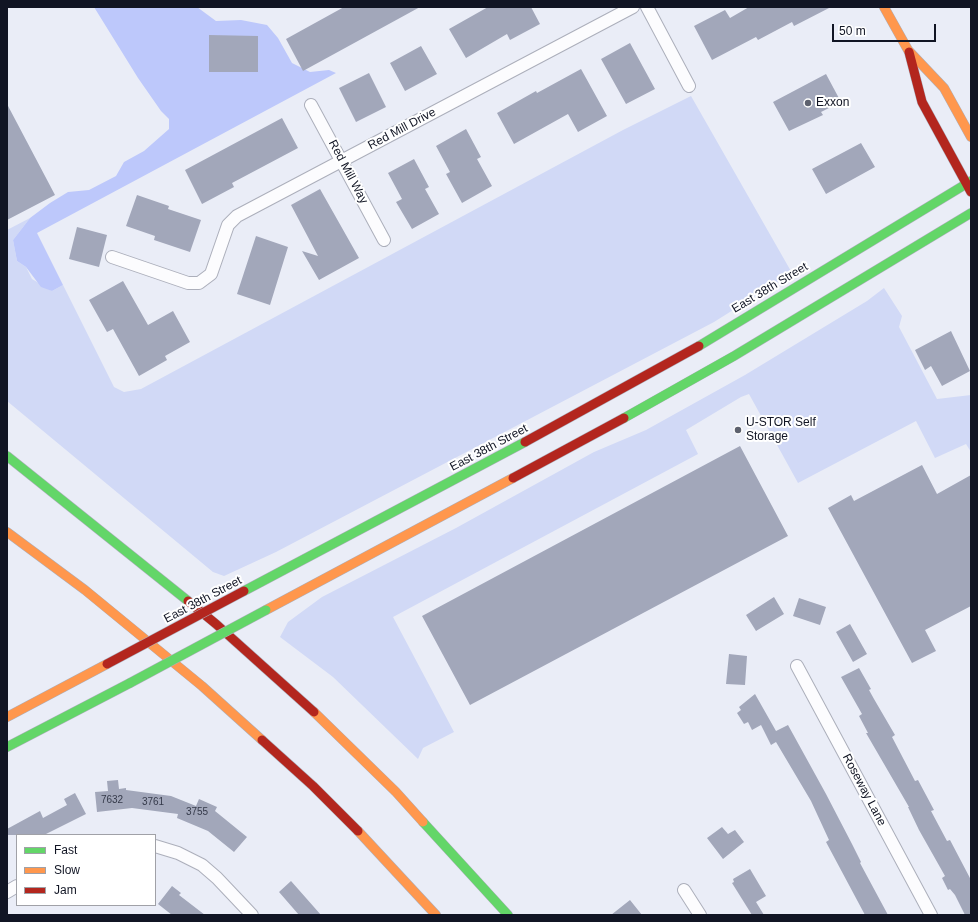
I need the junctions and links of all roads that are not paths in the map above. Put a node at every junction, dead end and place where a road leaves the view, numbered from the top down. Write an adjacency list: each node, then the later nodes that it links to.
1 (633, 7): 8 (street, Red Mill Drive)
2 (647, 7): 5 (street)
3 (884, 7): 4 (main road)
4 (908, 50): 7 (main road); 9 (main road)
5 (689, 86)
6 (312, 105): 8 (street, Red Mill Way)
7 (971, 137)
8 (342, 161): 11 (street, Red Mill Way); 12 (street, Red Mill Drive)
9 (970, 185): 16 (main road, East 38th Street, bridge)
10 (971, 213): 17 (main road, bridge)
11 (384, 240)
12 (112, 257)
13 (7, 456): 24 (main road)
14 (7, 532): 23 (main road)
15 (797, 666): 26 (street, Roseway Lane)
16 (7, 717)
17 (7, 747)
18 (156, 846): 22 (street)
19 (16, 887): 21 (street)
20 (684, 890): 25 (street)
21 (7, 892)
22 (252, 915)
23 (436, 915)
24 (508, 915)
25 (700, 915)
26 (931, 915)

